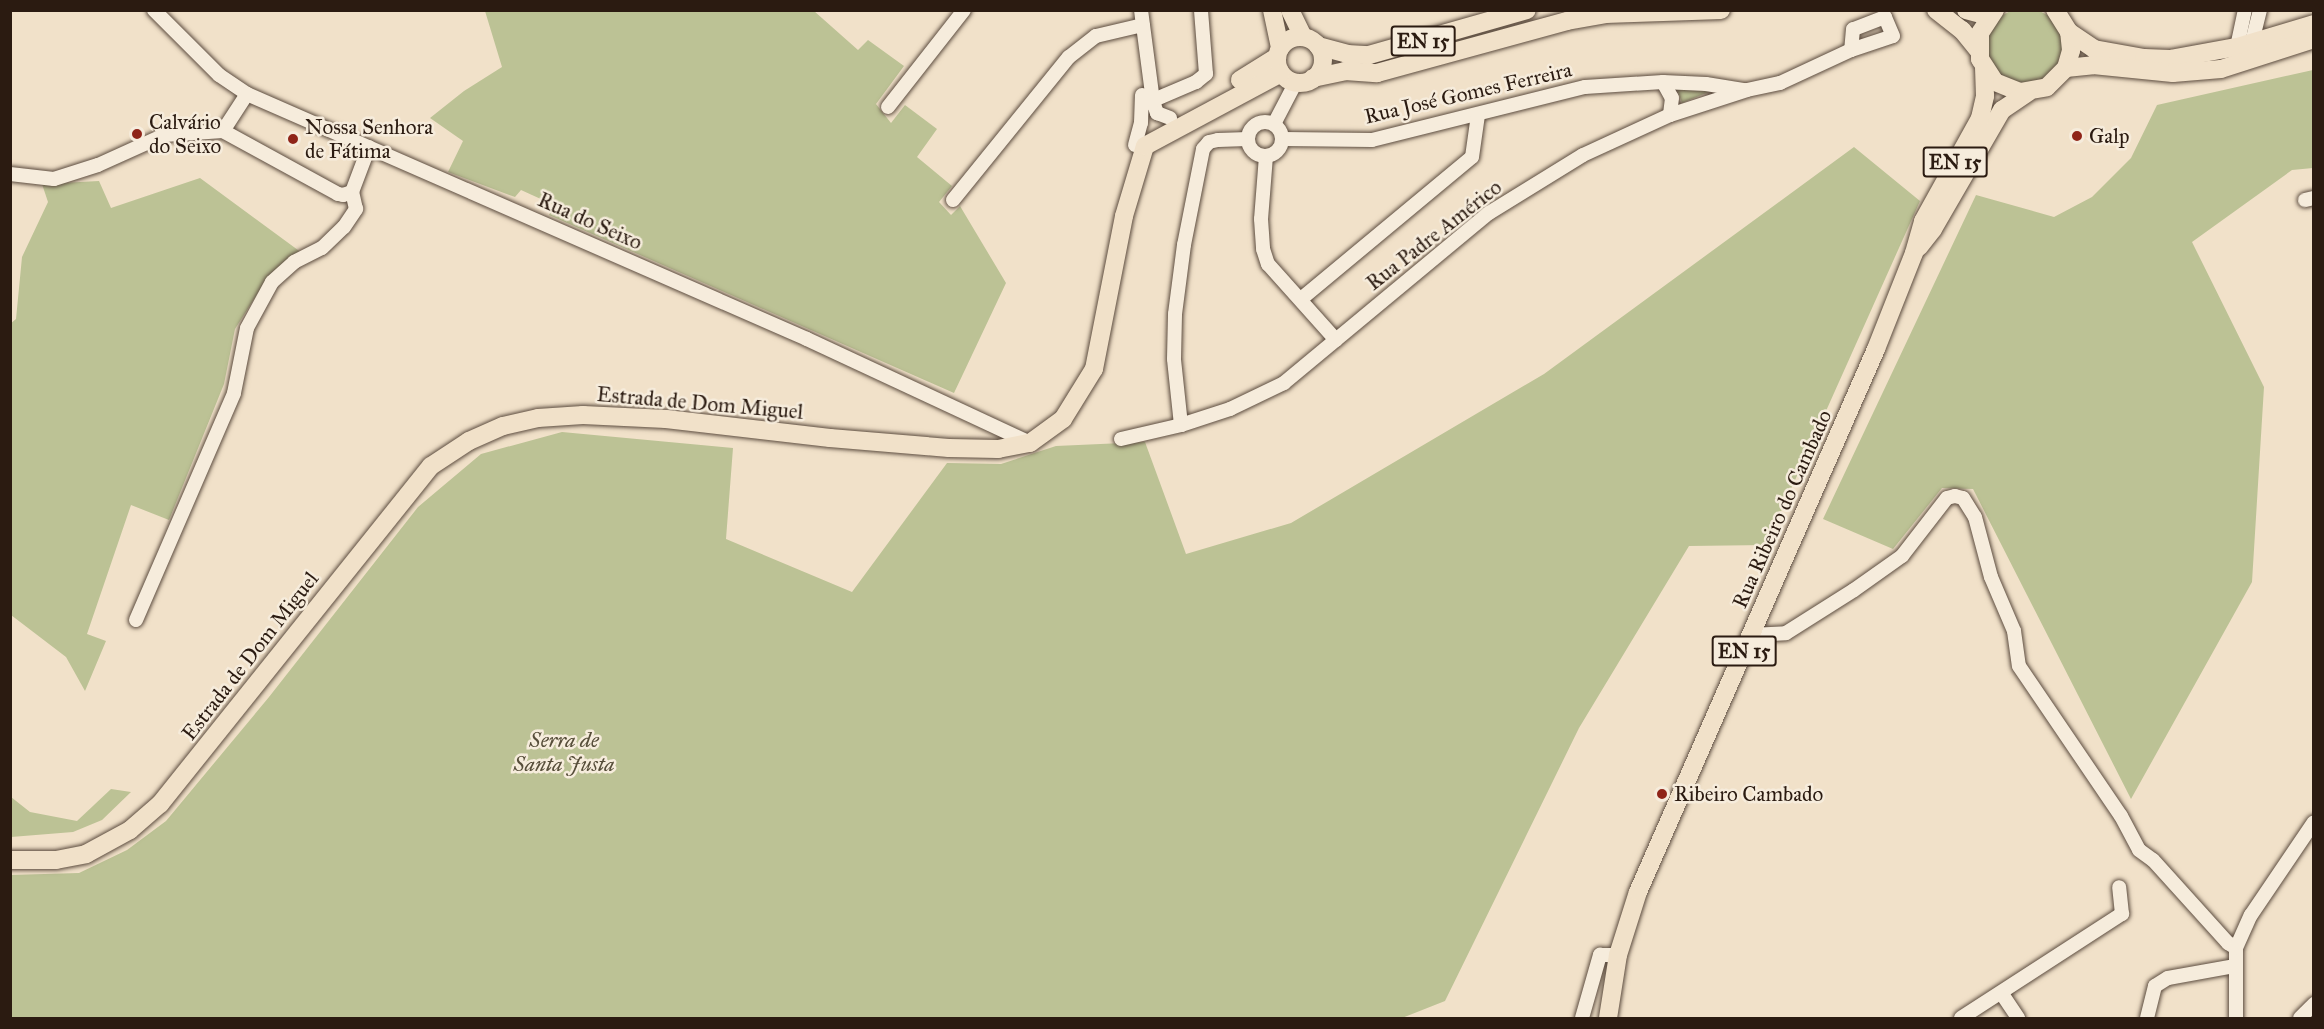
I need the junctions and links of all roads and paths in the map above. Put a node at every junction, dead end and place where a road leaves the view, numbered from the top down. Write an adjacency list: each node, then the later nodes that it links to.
1 (154, 10): 27 (street, Rua do Seixo)
2 (964, 10): 29 (street)
3 (1201, 10): 28 (street)
4 (1272, 10): 22 (main road)
5 (1290, 10): 18 (main road)
6 (1527, 10): 18 (main road, EN 15)
7 (1721, 10): 22 (main road, EN 15)
8 (1936, 10): 21 (main road)
9 (1966, 10): 11 (main road)
10 (2245, 10): 20 (street)
11 (1992, 14): 21 (main road, Rua Ribeiro do Cambado)
12 (2061, 17): 20 (main road); 23 (main road)
13 (2258, 17): 16 (street); 20 (street)
14 (1142, 18): 28 (street, Estrada de Dom Miguel); 42 (street)
15 (2313, 24): 16 (main road)
16 (2275, 36): 20 (main road)
17 (2313, 39): 20 (main road)
18 (1310, 42): 22 (main road); 22 (main road)
19 (1851, 50): 25 (street, Rua Padre Américo)
20 (2244, 54): 23 (main road)
21 (1981, 59): 26 (main road); 44 (main road, Rua Ribeiro do Cambado / EN 15)
22 (1290, 68): 32 (main road); 33 (street); 43 (main road, Estrada de Dom Miguel)
23 (2066, 68): 26 (main road, Rua Ribeiro do Cambado)
24 (1663, 82): 25 (street, Rua José Gomes Ferreira); 30 (street, Rua José Gomes Ferreira); 31 (street)
25 (1747, 90): 31 (street, Rua Padre Américo)
26 (2029, 92): 44 (main road, Rua Ribeiro do Cambado / EN 15)
27 (247, 94): 34 (street); 38 (street, Rua do Seixo)
28 (1148, 103): 32 (street); 37 (street, Estrada de Dom Miguel)
29 (888, 107)
30 (1479, 115): 36 (street, Rua José Gomes Ferreira); 45 (street)
31 (1670, 115): 46 (street, Rua Padre Américo)
32 (1170, 118): 37 (main road)
33 (1274, 124): 35 (street); 36 (street)
34 (223, 131): 40 (street); 41 (street)
35 (1248, 139): 39 (street); 47 (street)
36 (1282, 139): 39 (street)
37 (1135, 144): 43 (main road, Estrada de Dom Miguel)
38 (369, 147): 41 (street); 49 (street, Rua do Seixo)
39 (1266, 156): 45 (street)
40 (10, 174)
41 (352, 192): 50 (street)
42 (953, 200)
43 (1124, 216): 49 (main road, Estrada de Dom Miguel)
44 (1914, 254): 51 (main road, Rua Ribeiro do Cambado / EN 15)
45 (1301, 299): 46 (street)
46 (1336, 340): 47 (street, Rua Padre Américo)
47 (1182, 425): 48 (street, Rua Padre Américo)
48 (1121, 439)
49 (1030, 443): 53 (main road, Estrada de Dom Miguel)
50 (136, 620)
51 (1751, 635): 55 (street); 56 (main road, Rua Ribeiro do Cambado / EN 15)
52 (2313, 822): 55 (street)
53 (10, 860)
54 (2119, 887): 58 (street)
55 (2236, 948): 57 (street)
56 (1618, 954): 61 (street); 62 (main road, Rua Ribeiro do Cambado / EN 15)
57 (2234, 966): 60 (street); 65 (street)
58 (2002, 994): 63 (street); 64 (street)
59 (2313, 1004): 66 (street)
60 (2240, 1015)
61 (1582, 1018)
62 (1608, 1018)
63 (1961, 1018)
64 (2018, 1018)
65 (2147, 1018)
66 (2300, 1018)

